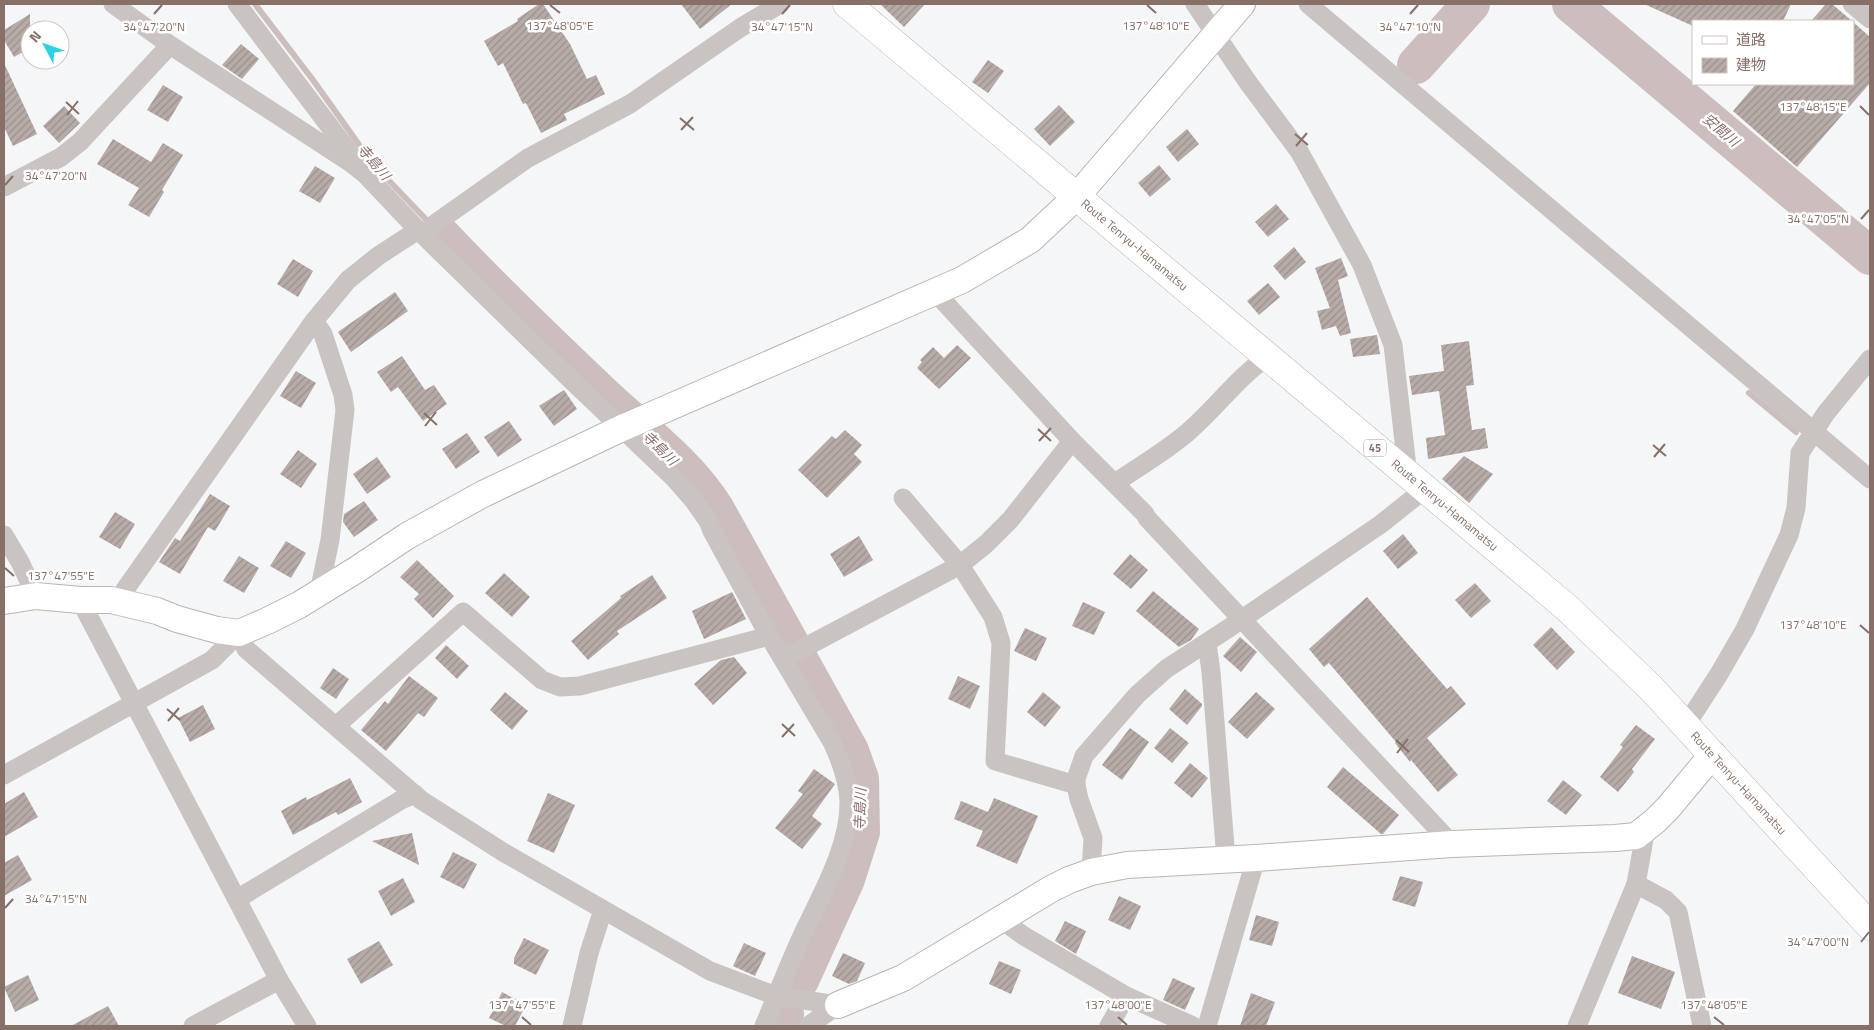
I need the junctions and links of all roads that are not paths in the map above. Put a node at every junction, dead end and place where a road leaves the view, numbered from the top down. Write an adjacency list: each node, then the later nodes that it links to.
1 (113, 4): 11 (street)
2 (237, 4): 12 (street)
3 (780, 4): 15 (street)
4 (847, 4): 14 (main road, Route Tenryu-Hamamatsu / 45)
5 (1195, 4): 10 (street)
6 (1242, 4): 10 (street)
7 (1308, 4): 21 (street)
8 (1852, 4): 9 (street)
9 (1870, 19)
10 (1216, 34): 14 (street); 24 (street)
11 (170, 44): 12 (street); 13 (street)
12 (365, 174): 15 (street)
13 (4, 187)
14 (1077, 196): 16 (street); 18 (main road, Route Tenryu-Hamamatsu / 45)
15 (426, 229): 17 (street); 20 (street)
16 (935, 292): 20 (street); 22 (street)
17 (314, 321): 29 (street); 33 (street)
18 (1267, 357): 24 (main road, Route Tenryu-Hamamatsu / 45); 25 (street)
19 (1870, 360): 21 (street)
20 (629, 425): 29 (street); 36 (street)
21 (1814, 431): 23 (street); 41 (street)
22 (1072, 441): 25 (street); 28 (street)
23 (1870, 479)
24 (1417, 482): 34 (street); 41 (main road, Route Tenryu-Hamamatsu / 45)
25 (1115, 483): 34 (street)
26 (903, 498): 28 (street)
27 (4, 536): 30 (street)
28 (960, 565): 38 (street); 44 (street)
29 (319, 592): 35 (street)
30 (36, 596): 31 (street); 32 (street)
31 (80, 600): 33 (street); 39 (street)
32 (4, 601)
33 (117, 601): 35 (street)
34 (1243, 618): 37 (street); 47 (street)
35 (239, 633): 39 (street); 40 (street)
36 (769, 636): 38 (street); 40 (street)
37 (1206, 643): 44 (street); 49 (street)
38 (791, 655): 57 (street)
39 (134, 703): 43 (street); 52 (street)
40 (336, 726): 45 (street)
41 (1686, 726): 42 (main road, Route Tenryu-Hamamatsu / 45)
42 (1713, 754): 46 (street); 55 (main road, Route Tenryu-Hamamatsu / 45)
43 (4, 775)
44 (1076, 784): 50 (street)
45 (415, 794): 52 (street); 53 (street)
46 (1646, 828): 47 (street); 51 (street)
47 (1452, 844): 48 (street)
48 (1256, 858): 49 (street); 67 (street)
49 (1226, 859): 50 (street)
50 (1091, 872): 54 (street)
51 (1636, 884): 68 (street); 69 (street)
52 (237, 899): 56 (street)
53 (603, 910): 57 (street); 62 (street)
54 (1002, 920): 58 (street); 59 (street)
55 (1870, 926)
56 (279, 980): 60 (street); 61 (street)
57 (776, 996): 59 (street); 63 (street)
58 (1126, 996): 65 (street); 66 (street)
59 (838, 1005): 64 (street)
60 (193, 1026)
61 (307, 1026)
62 (572, 1026)
63 (764, 1026)
64 (808, 1026)
65 (1109, 1026)
66 (1193, 1026)
67 (1207, 1026)
68 (1576, 1026)
69 (1702, 1026)

